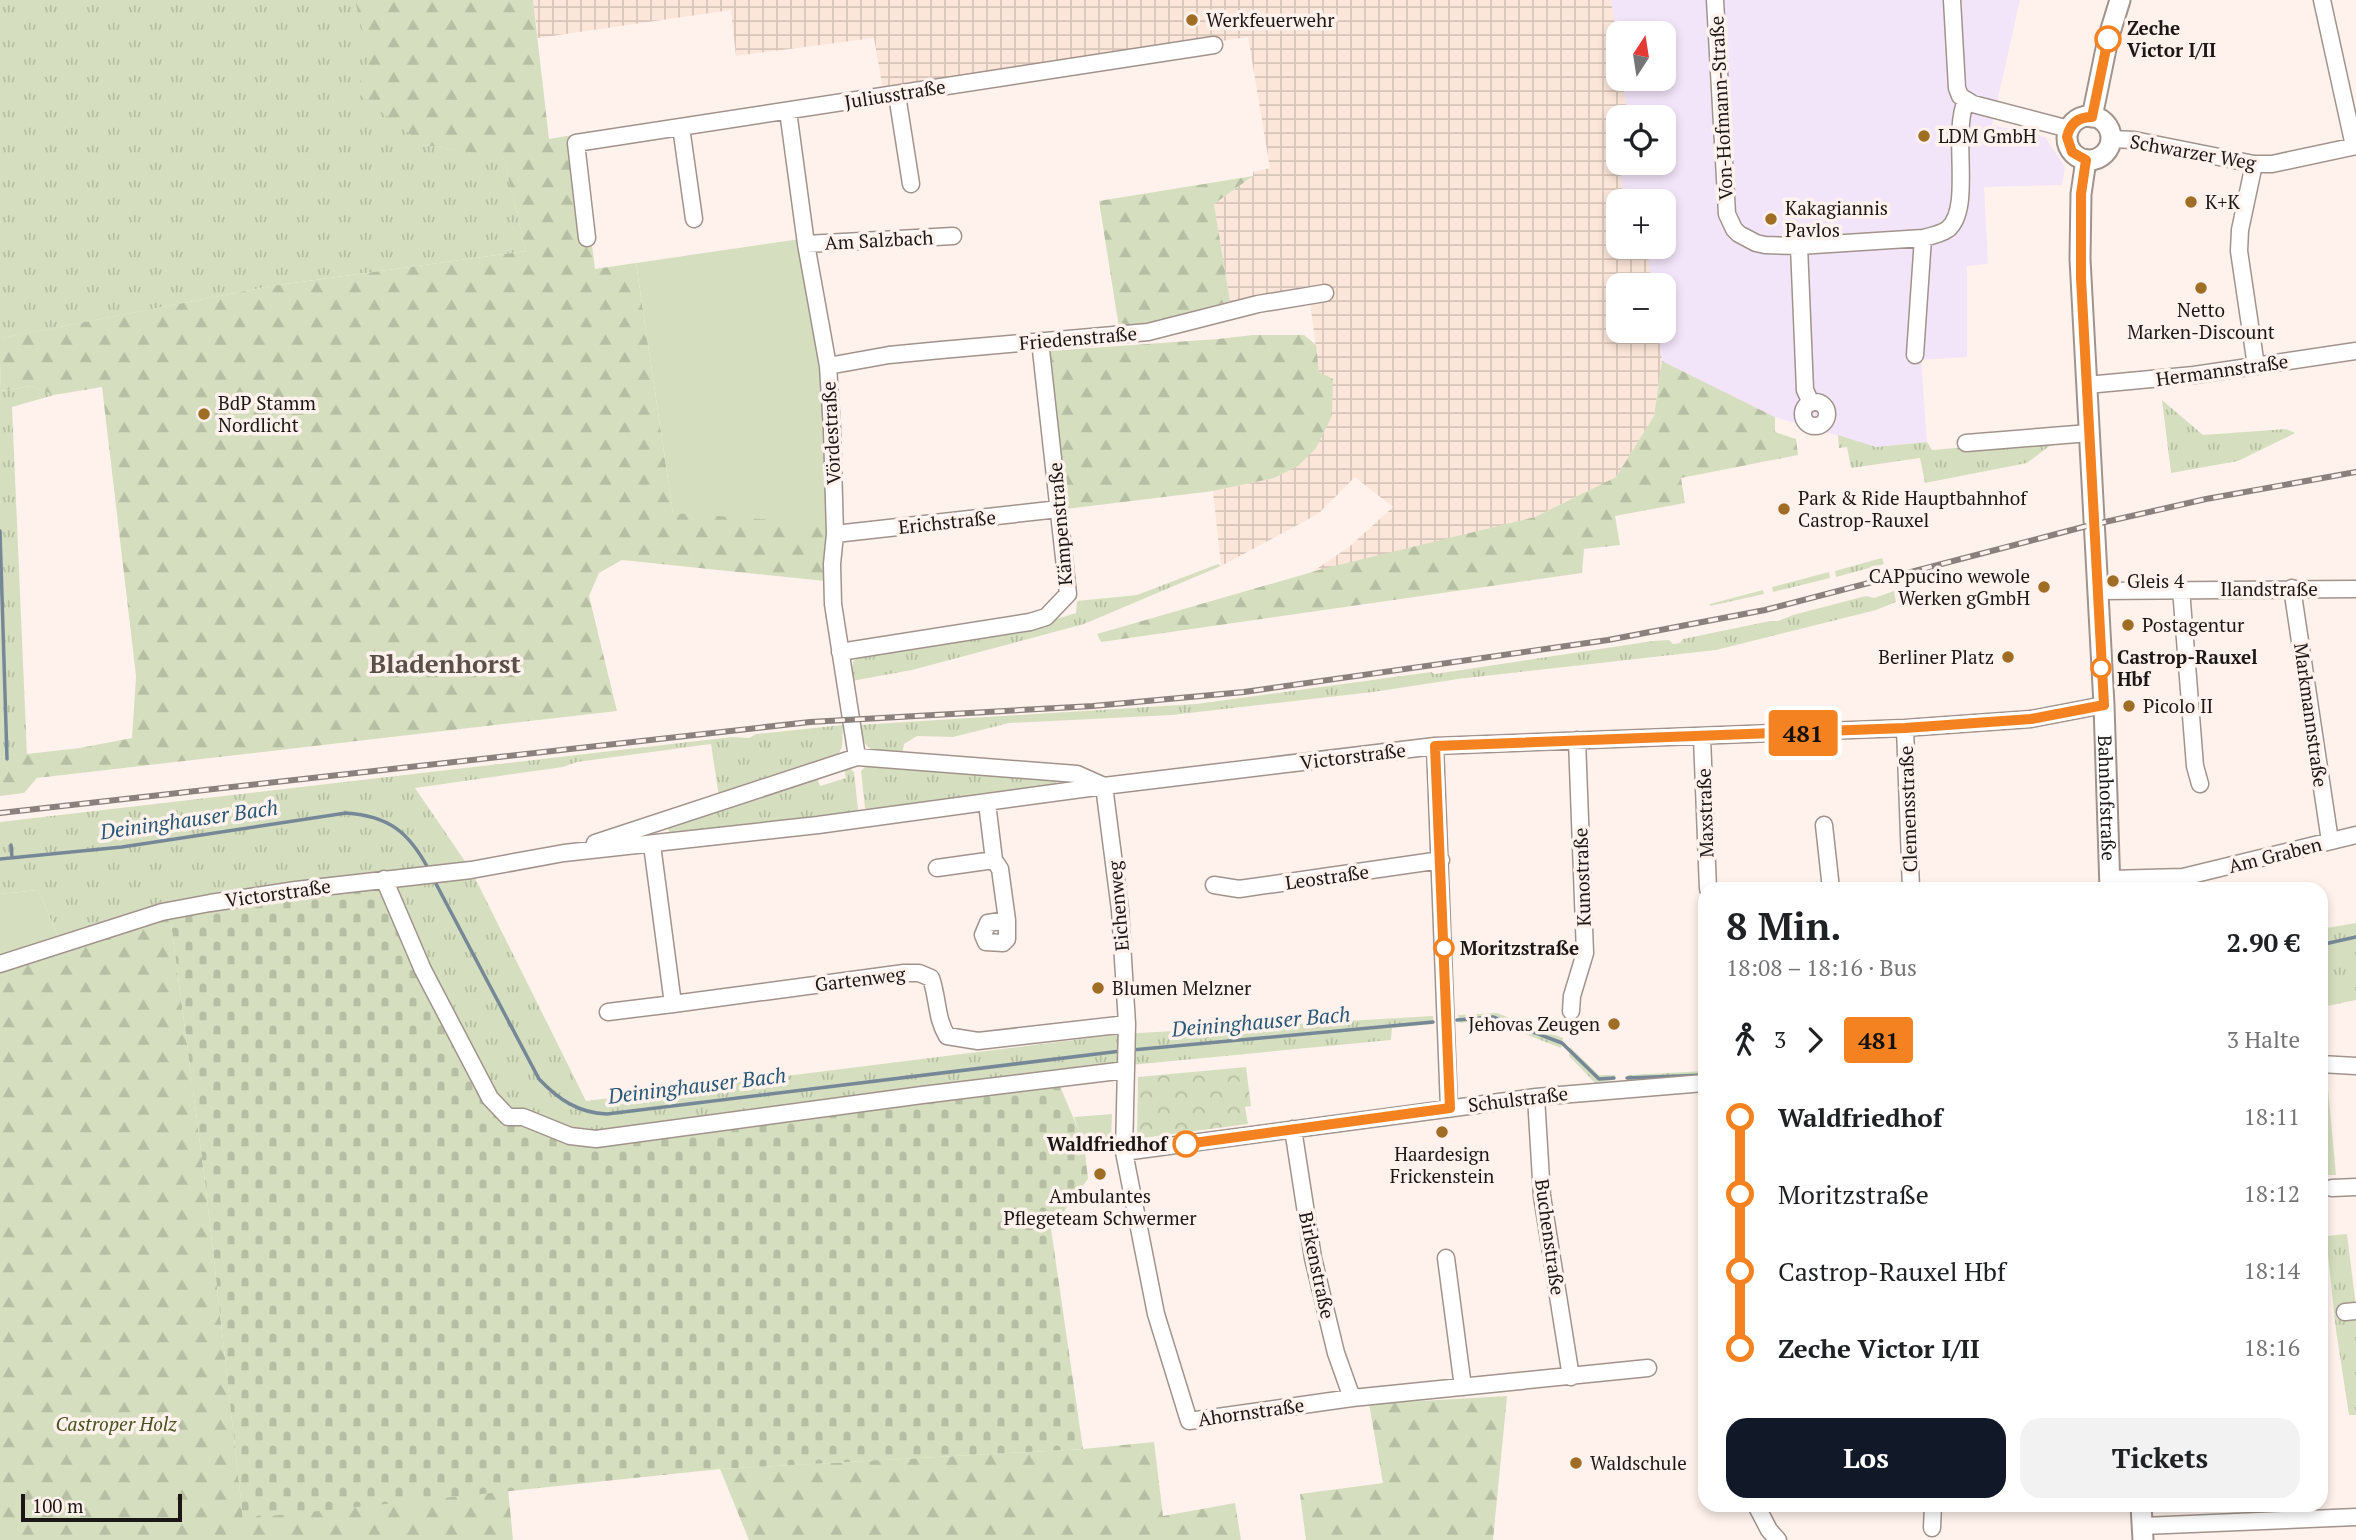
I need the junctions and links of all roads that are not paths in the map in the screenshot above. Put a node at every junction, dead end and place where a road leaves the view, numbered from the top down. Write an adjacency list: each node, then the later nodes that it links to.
1 (1715, 0): 22 (street, Von-Hofmann-Straße)
2 (1952, 0): 7 (street)
3 (2120, 0): 9 (main road)
4 (2322, 0): 13 (street)
5 (1214, 44): 6 (street, Juliusstraße)
6 (897, 94): 8 (street, Juliusstraße); 16 (street)
7 (1966, 101): 11 (street); 20 (street, Von-Hofmann-Straße)
8 (788, 111): 10 (street, Juliusstraße); 21 (street, Vördestraße)
9 (2092, 117): 11 (main road); 12 (main road)
10 (681, 127): 17 (street); 19 (street, Juliusstraße)
11 (2069, 129): 14 (main road)
12 (2111, 139): 14 (main road); 15 (street, Schwarzer Weg)
13 (2355, 146): 15 (street, Schwarzer Weg)
14 (2086, 160): 29 (main road)
15 (2254, 164): 28 (street)
16 (911, 184)
17 (694, 219)
18 (953, 236): 21 (street, Am Salzbach)
19 (587, 238)
20 (1923, 238): 22 (street, Von-Hofmann-Straße); 26 (street)
21 (806, 244): 27 (street, Vördestraße)
22 (1798, 246): 30 (street)
23 (1325, 293): 24 (street, Friedenstraße)
24 (1040, 341): 27 (street, Friedenstraße); 33 (street, Kämpenstraße)
25 (2356, 351): 28 (street, Hermannstraße)
26 (1915, 355)
27 (828, 366): 34 (street, Vördestraße)
28 (2256, 366): 29 (street, Hermannstraße)
29 (2087, 385): 31 (main road)
30 (1825, 431)
31 (2089, 433): 32 (street); 38 (main road)
32 (1966, 443)
33 (1059, 509): 34 (street, Erichstraße); 39 (street, Kämpenstraße)
34 (835, 534): 39 (street, Vördestraße)
35 (2292, 588): 36 (street, Ilandstraße); 37 (street, Ilandstraße); 52 (street, Markmannstraße)
36 (2181, 589): 38 (street, Ilandstraße); 46 (street)
37 (2356, 589)
38 (2097, 591): 40 (main road)
39 (841, 652): 45 (street, Vördestraße)
40 (2104, 705): 41 (street, Victorstraße); 62 (main road, Bahnhofstraße)
41 (1905, 728): 42 (street, Victorstraße); 61 (street, Clemensstraße)
42 (1702, 737): 43 (street, Victorstraße); 59 (street, Maxstraße)
43 (1577, 740): 44 (street, Victorstraße); 69 (street, Kunostraße)
44 (1435, 746): 47 (street, Victorstraße); 56 (street)
45 (857, 757): 47 (street, Victorstraße); 49 (street, Victorstraße)
46 (2200, 784)
47 (1104, 786): 48 (street, Victorstraße); 70 (street, Eichenweg)
48 (987, 803): 53 (street, Victorstraße); 55 (street)
49 (659, 822): 53 (street); 54 (street, Victorstraße)
50 (1824, 825): 60 (street)
51 (2356, 835): 52 (street, Am Graben)
52 (2330, 841): 63 (street, Am Graben)
53 (657, 844): 54 (street, Victorstraße); 67 (street)
54 (564, 853): 58 (street, Victorstraße)
55 (994, 860): 57 (street); 65 (street)
56 (1441, 860): 64 (street, Leostraße); 76 (street)
57 (937, 868)
58 (384, 879): 66 (street, Victorstraße); 73 (street)
59 (1707, 882)
60 (1830, 882)
61 (1911, 882)
62 (2110, 882)
63 (2131, 882)
64 (1214, 885)
65 (1007, 920)
66 (0, 964)
67 (673, 1004): 68 (street, Gartenweg); 70 (street, Gartenweg)
68 (608, 1012)
69 (1571, 1012)
70 (1127, 1024): 73 (street, Eichenweg)
71 (2328, 1064): 72 (street)
72 (2356, 1066)
73 (1125, 1070): 78 (street, Eichenweg)
74 (1698, 1084): 75 (street, Schulstraße)
75 (1536, 1097): 76 (street, Schulstraße); 83 (street, Buchenstraße)
76 (1450, 1108): 77 (street, Schulstraße)
77 (1293, 1129): 78 (street, Schulstraße); 85 (street, Birkenstraße)
78 (1124, 1152): 85 (street, Ahornstraße)
79 (2356, 1186): 80 (street)
80 (2332, 1188)
81 (1446, 1258): 84 (street)
82 (1648, 1368): 83 (street, Ahornstraße)
83 (1571, 1377): 84 (street, Ahornstraße)
84 (1463, 1387): 85 (street, Ahornstraße)
85 (1352, 1398)
86 (1760, 1512): 92 (street)
87 (1933, 1512): 90 (street)
88 (2142, 1512): 91 (main road)
89 (2356, 1517): 91 (street)
90 (1932, 1528)
91 (2143, 1533)
92 (1778, 1540)

